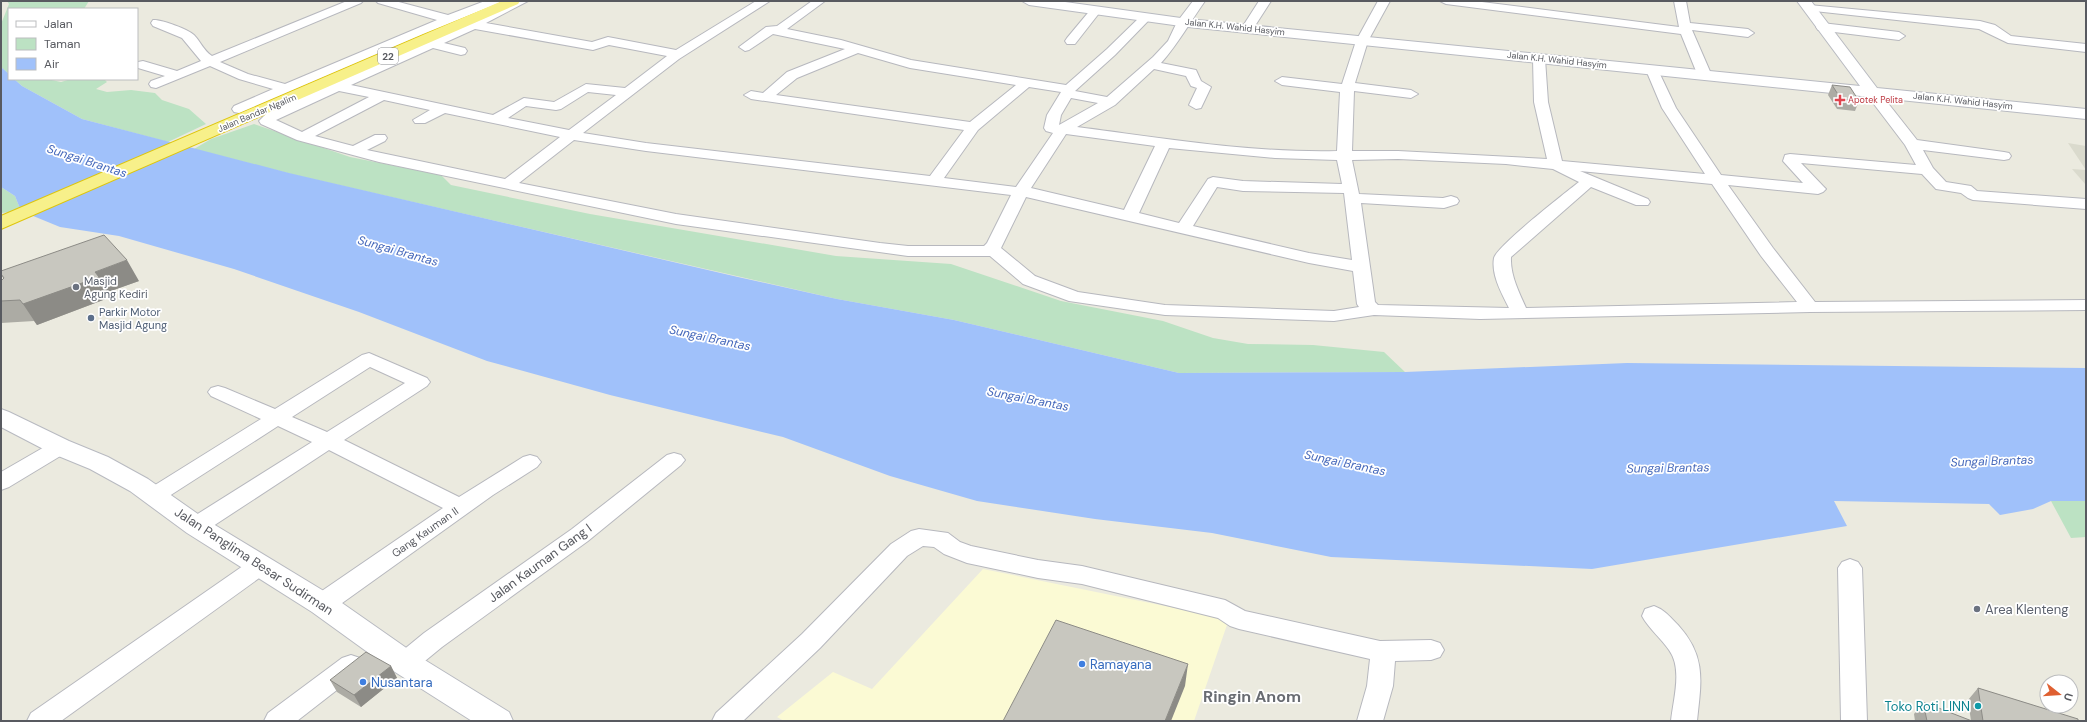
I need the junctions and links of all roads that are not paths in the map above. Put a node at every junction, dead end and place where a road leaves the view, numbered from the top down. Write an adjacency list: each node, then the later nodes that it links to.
1 (357, 1): 40 (street)
2 (382, 1): 19 (street)
3 (495, 1): 19 (street)
4 (513, 1): 88 (highway, Jalan Bandar Ngalim / 22)
5 (522, 1): 22 (street)
6 (764, 1): 38 (street)
7 (819, 1): 24 (street)
8 (1028, 1): 16 (main road, Jalan K.H. Wahid Hasyim)
9 (1199, 1): 20 (street)
10 (1265, 1): 25 (street)
11 (1384, 1): 32 (street)
12 (1446, 1): 17 (street)
13 (1552, 1): 17 (street)
14 (1680, 1): 26 (street)
15 (1806, 4): 23 (main road); 27 (street)
16 (1096, 10): 18 (main road, Jalan K.H. Wahid Hasyim); 31 (street)
17 (1554, 15): 26 (street)
18 (1146, 18): 20 (main road, Jalan K.H. Wahid Hasyim); 52 (street)
19 (449, 19): 51 (street)
20 (1183, 22): 25 (main road, Jalan K.H. Wahid Hasyim); 42 (street)
21 (157, 24): 40 (street)
22 (475, 25): 33 (street); 38 (street)
23 (1822, 27): 30 (street); 53 (main road)
24 (778, 29): 34 (street); 36 (street)
25 (1247, 29): 32 (main road, Jalan K.H. Wahid Hasyim)
26 (1685, 29): 28 (street); 45 (street)
27 (1994, 30): 29 (street); 35 (street)
28 (1748, 33)
29 (2044, 33)
30 (1899, 36)
31 (1071, 41)
32 (1362, 41): 39 (main road, Jalan K.H. Wahid Hasyim); 50 (street)
33 (433, 44): 37 (street); 49 (street)
34 (768, 45)
35 (2086, 48)
36 (858, 49): 47 (street); 58 (street)
37 (461, 51)
38 (678, 54): 54 (street)
39 (1539, 59): 43 (main road, Jalan K.H. Wahid Hasyim); 76 (street)
40 (210, 61): 44 (street); 51 (street)
41 (143, 65): 44 (street)
42 (1152, 65): 59 (street); 60 (street)
43 (1652, 70): 45 (main road, Jalan K.H. Wahid Hasyim); 78 (street)
44 (176, 76): 48 (street)
45 (1704, 76): 53 (main road, Jalan K.H. Wahid Hasyim)
46 (1282, 80): 50 (street)
47 (1027, 82): 52 (street); 66 (street)
48 (156, 84)
49 (339, 86): 57 (street); 69 (street)
50 (1348, 87): 55 (street); 74 (street)
51 (287, 89): 61 (street)
52 (1068, 91): 59 (street); 67 (street)
53 (1871, 91): 63 (main road, Jalan K.H. Wahid Hasyim); 72 (street)
54 (629, 92): 65 (street); 68 (street)
55 (1412, 94)
56 (751, 95): 58 (street)
57 (382, 96): 62 (street); 69 (street)
58 (766, 97): 66 (street)
59 (1110, 102): 67 (street)
60 (1196, 105)
61 (239, 109)
62 (442, 109): 64 (street); 65 (street)
63 (2086, 114)
64 (420, 120)
65 (494, 120): 68 (street)
66 (973, 127): 79 (street)
67 (1062, 130): 71 (street); 82 (street)
68 (571, 136): 79 (street); 81 (street)
69 (302, 137): 73 (street)
70 (380, 138): 73 (street)
71 (1164, 143): 74 (street); 87 (street)
72 (1912, 144): 75 (street); 77 (street)
73 (355, 151): 81 (street)
74 (1344, 156): 76 (street); 83 (street)
75 (2004, 156)
76 (1555, 164): 78 (street); 80 (street)
77 (1927, 170): 78 (street); 86 (street)
78 (1716, 179): 93 (street)
79 (934, 181): 82 (street)
80 (1589, 181): 85 (street); 95 (street)
81 (508, 184): 90 (street)
82 (1021, 191): 87 (street); 90 (street)
83 (1351, 194): 84 (street); 89 (street); 91 (street)
84 (1452, 201)
85 (1642, 202)
86 (2086, 204)
87 (1130, 215): 89 (street)
88 (1, 223)
89 (1184, 227): 91 (street)
90 (992, 249): 94 (street)
91 (1360, 267): 94 (street)
92 (2086, 305): 93 (street)
93 (1810, 307): 95 (street)
94 (1374, 310): 95 (street)
95 (1520, 313)
96 (218, 392): 98 (street)
97 (1, 417): 100 (main road, Jalan Panglima Besar Sudirman)
98 (277, 418): 99 (street); 99 (street); 104 (street)
99 (329, 441): 105 (street); 106 (street)
100 (60, 447): 103 (street); 104 (main road, Jalan Panglima Besar Sudirman)
101 (674, 460): 114 (street, Jalan Kauman Gang I)
102 (530, 462): 105 (street, Gang Kauman II)
103 (1, 482)
104 (155, 495): 106 (main road, Jalan Panglima Besar Sudirman)
105 (460, 507): 109 (street, Gang Kauman II)
106 (196, 526): 107 (main road, Jalan Panglima Besar Sudirman)
107 (261, 565): 109 (main road, Jalan Panglima Besar Sudirman); 115 (street)
108 (1850, 568): 121 (street)
109 (322, 604): 111 (main road, Jalan Panglima Besar Sudirman)
110 (1654, 616): 120 (street)
111 (378, 644): 114 (main road, Jalan Panglima Besar Sudirman); 116 (street)
112 (1431, 650): 113 (street)
113 (1380, 651): 118 (street); 119 (street)
114 (405, 663): 117 (main road, Jalan Panglima Besar Sudirman)
115 (40, 721)
116 (278, 721)
117 (498, 721)
118 (725, 721)
119 (1370, 721)
120 (1684, 721)
121 (1854, 721)

